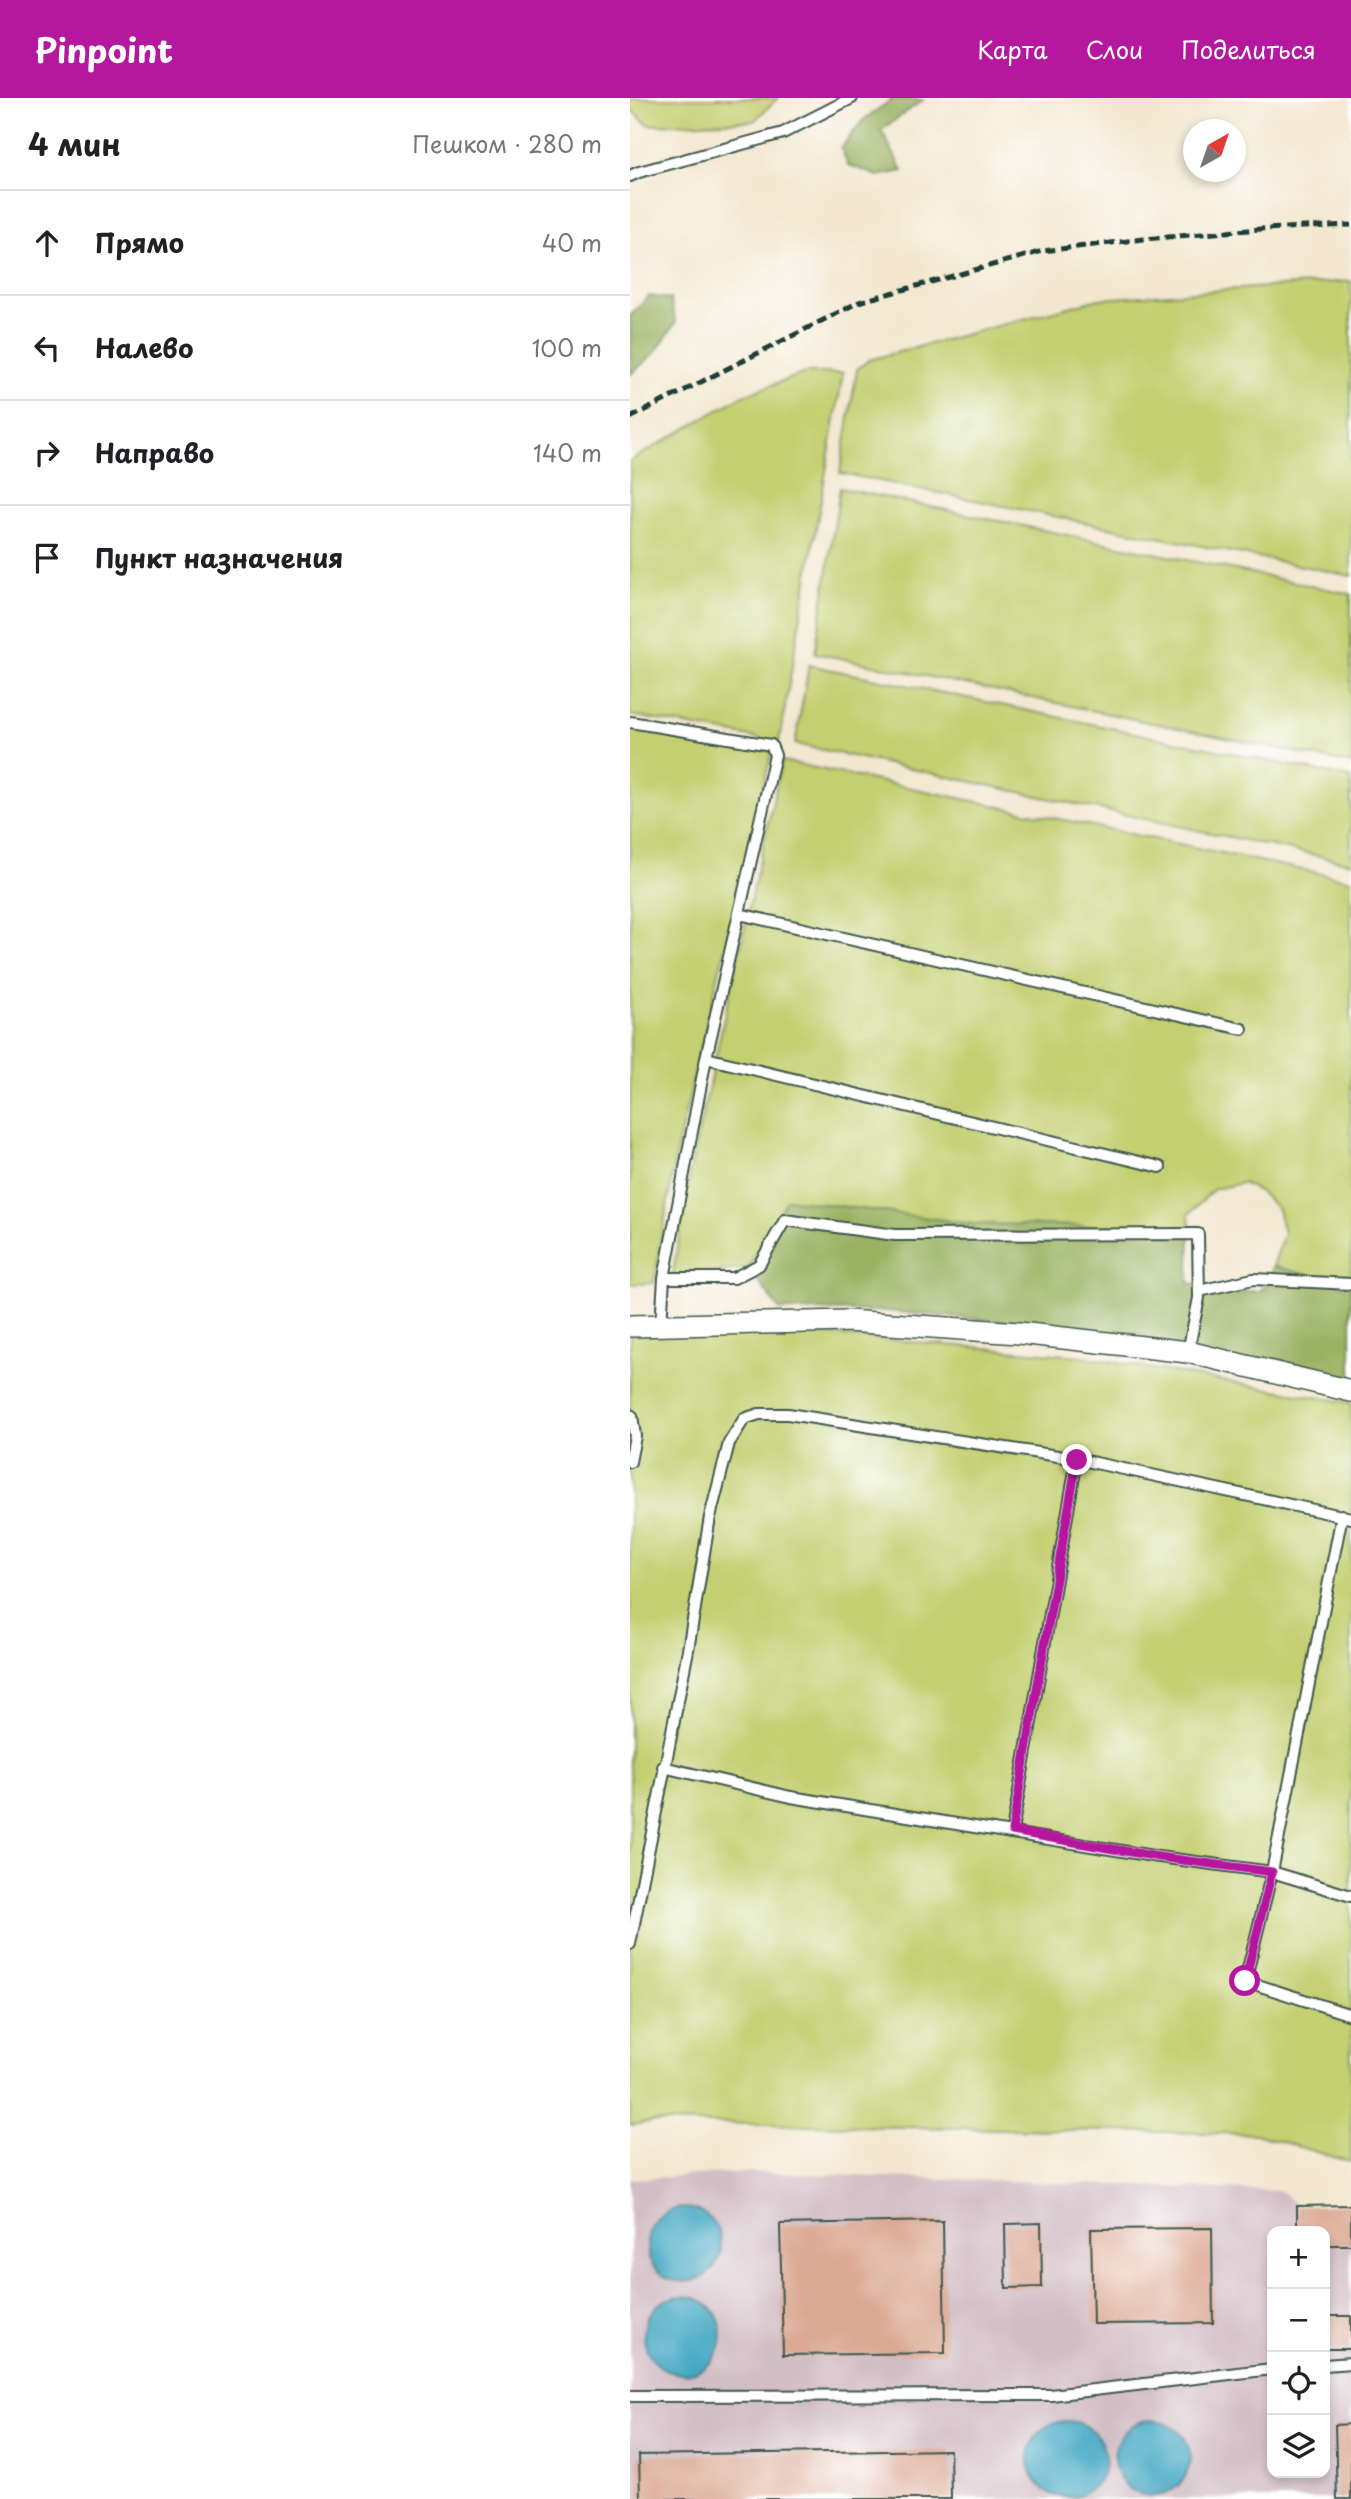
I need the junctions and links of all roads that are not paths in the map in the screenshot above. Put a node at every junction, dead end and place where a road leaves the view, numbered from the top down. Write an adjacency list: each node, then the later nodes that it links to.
1 (852, 98): 2 (lane)
2 (630, 176)
3 (630, 722): 4 (lane)
4 (739, 914): 5 (lane); 6 (lane)
5 (1242, 1029)
6 (706, 1059): 7 (lane); 8 (lane)
7 (1160, 1167)
8 (664, 1278): 10 (lane); 11 (lane)
9 (1351, 1284): 10 (lane)
10 (1199, 1291): 13 (lane)
11 (661, 1325): 12 (street); 13 (street)
12 (630, 1326)
13 (1188, 1352): 14 (street)
14 (1351, 1391)
15 (630, 1415): 17 (lane)
16 (1077, 1460): 18 (lane); 19 (lane); 20 (lane)
17 (630, 1462)
18 (1346, 1517): 21 (lane)
19 (663, 1767): 20 (lane); 23 (lane)
20 (1012, 1831): 21 (lane)
21 (1272, 1872): 22 (lane); 24 (lane)
22 (1351, 1896)
23 (630, 1944)
24 (1351, 2015)
25 (1351, 2363): 26 (lane)
26 (1330, 2365)
27 (1267, 2370): 28 (lane)
28 (630, 2396)

